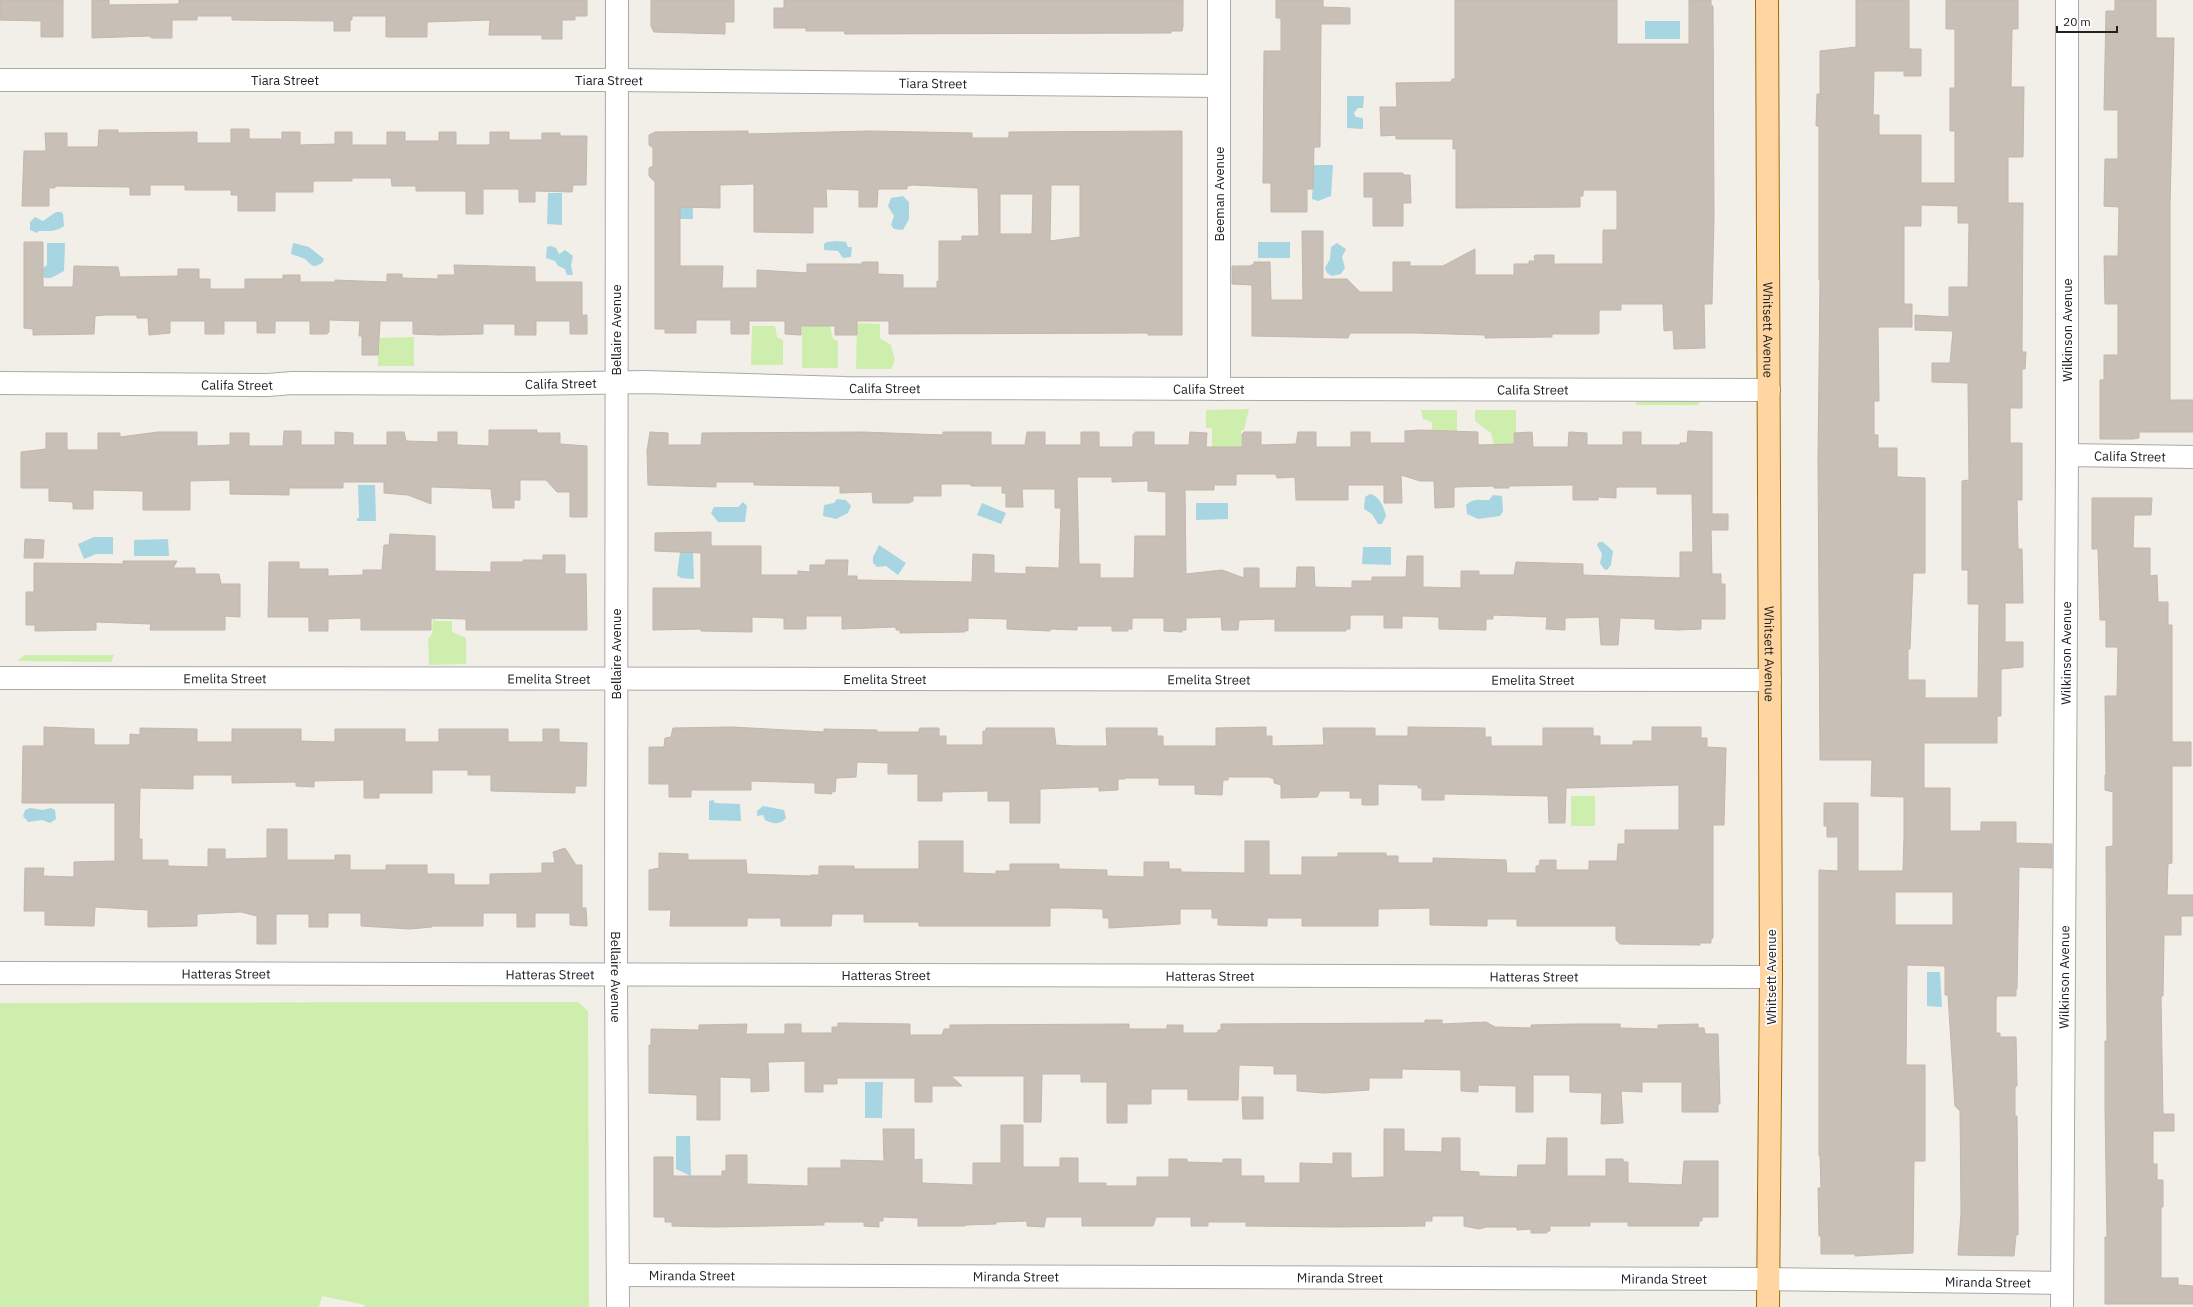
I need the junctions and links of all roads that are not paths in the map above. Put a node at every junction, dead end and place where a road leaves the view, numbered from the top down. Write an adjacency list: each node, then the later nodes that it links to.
1 (617, 0): 6 (street, Bellaire Avenue)
2 (1219, 0): 7 (street, Beeman Avenue)
3 (1767, 0): 11 (main road, Whitsett Avenue)
4 (2067, 0): 12 (street, Wilkinson Avenue)
5 (0, 80): 6 (street, Tiara Street)
6 (617, 80): 7 (street, Tiara Street); 8 (street, Bellaire Avenue)
7 (1219, 86): 10 (street, Beeman Avenue)
8 (615, 382): 9 (street, Califa Street); 10 (street, Califa Street); 15 (street, Bellaire Avenue)
9 (0, 383)
10 (1219, 389): 11 (street, Califa Street)
11 (1769, 390): 16 (main road, Whitsett Avenue)
12 (2067, 455): 13 (street, Califa Street); 22 (street, Wilkinson Avenue)
13 (2193, 456)
14 (0, 678): 15 (street, Emelita Street)
15 (616, 678): 16 (street, Emelita Street); 18 (street, Bellaire Avenue)
16 (1770, 680): 19 (main road, Whitsett Avenue)
17 (0, 973): 18 (street, Hatteras Street)
18 (616, 974): 19 (street, Hatteras Street); 20 (street, Bellaire Avenue)
19 (1771, 977): 21 (main road, Whitsett Avenue)
20 (619, 1275): 21 (street, Miranda Street); 23 (street, Bellaire Avenue)
21 (1768, 1280): 22 (street, Miranda Street); 24 (main road, Whitsett Avenue)
22 (2062, 1283): 25 (street, Wilkinson Avenue)
23 (618, 1307)
24 (1768, 1307)
25 (2062, 1307)

